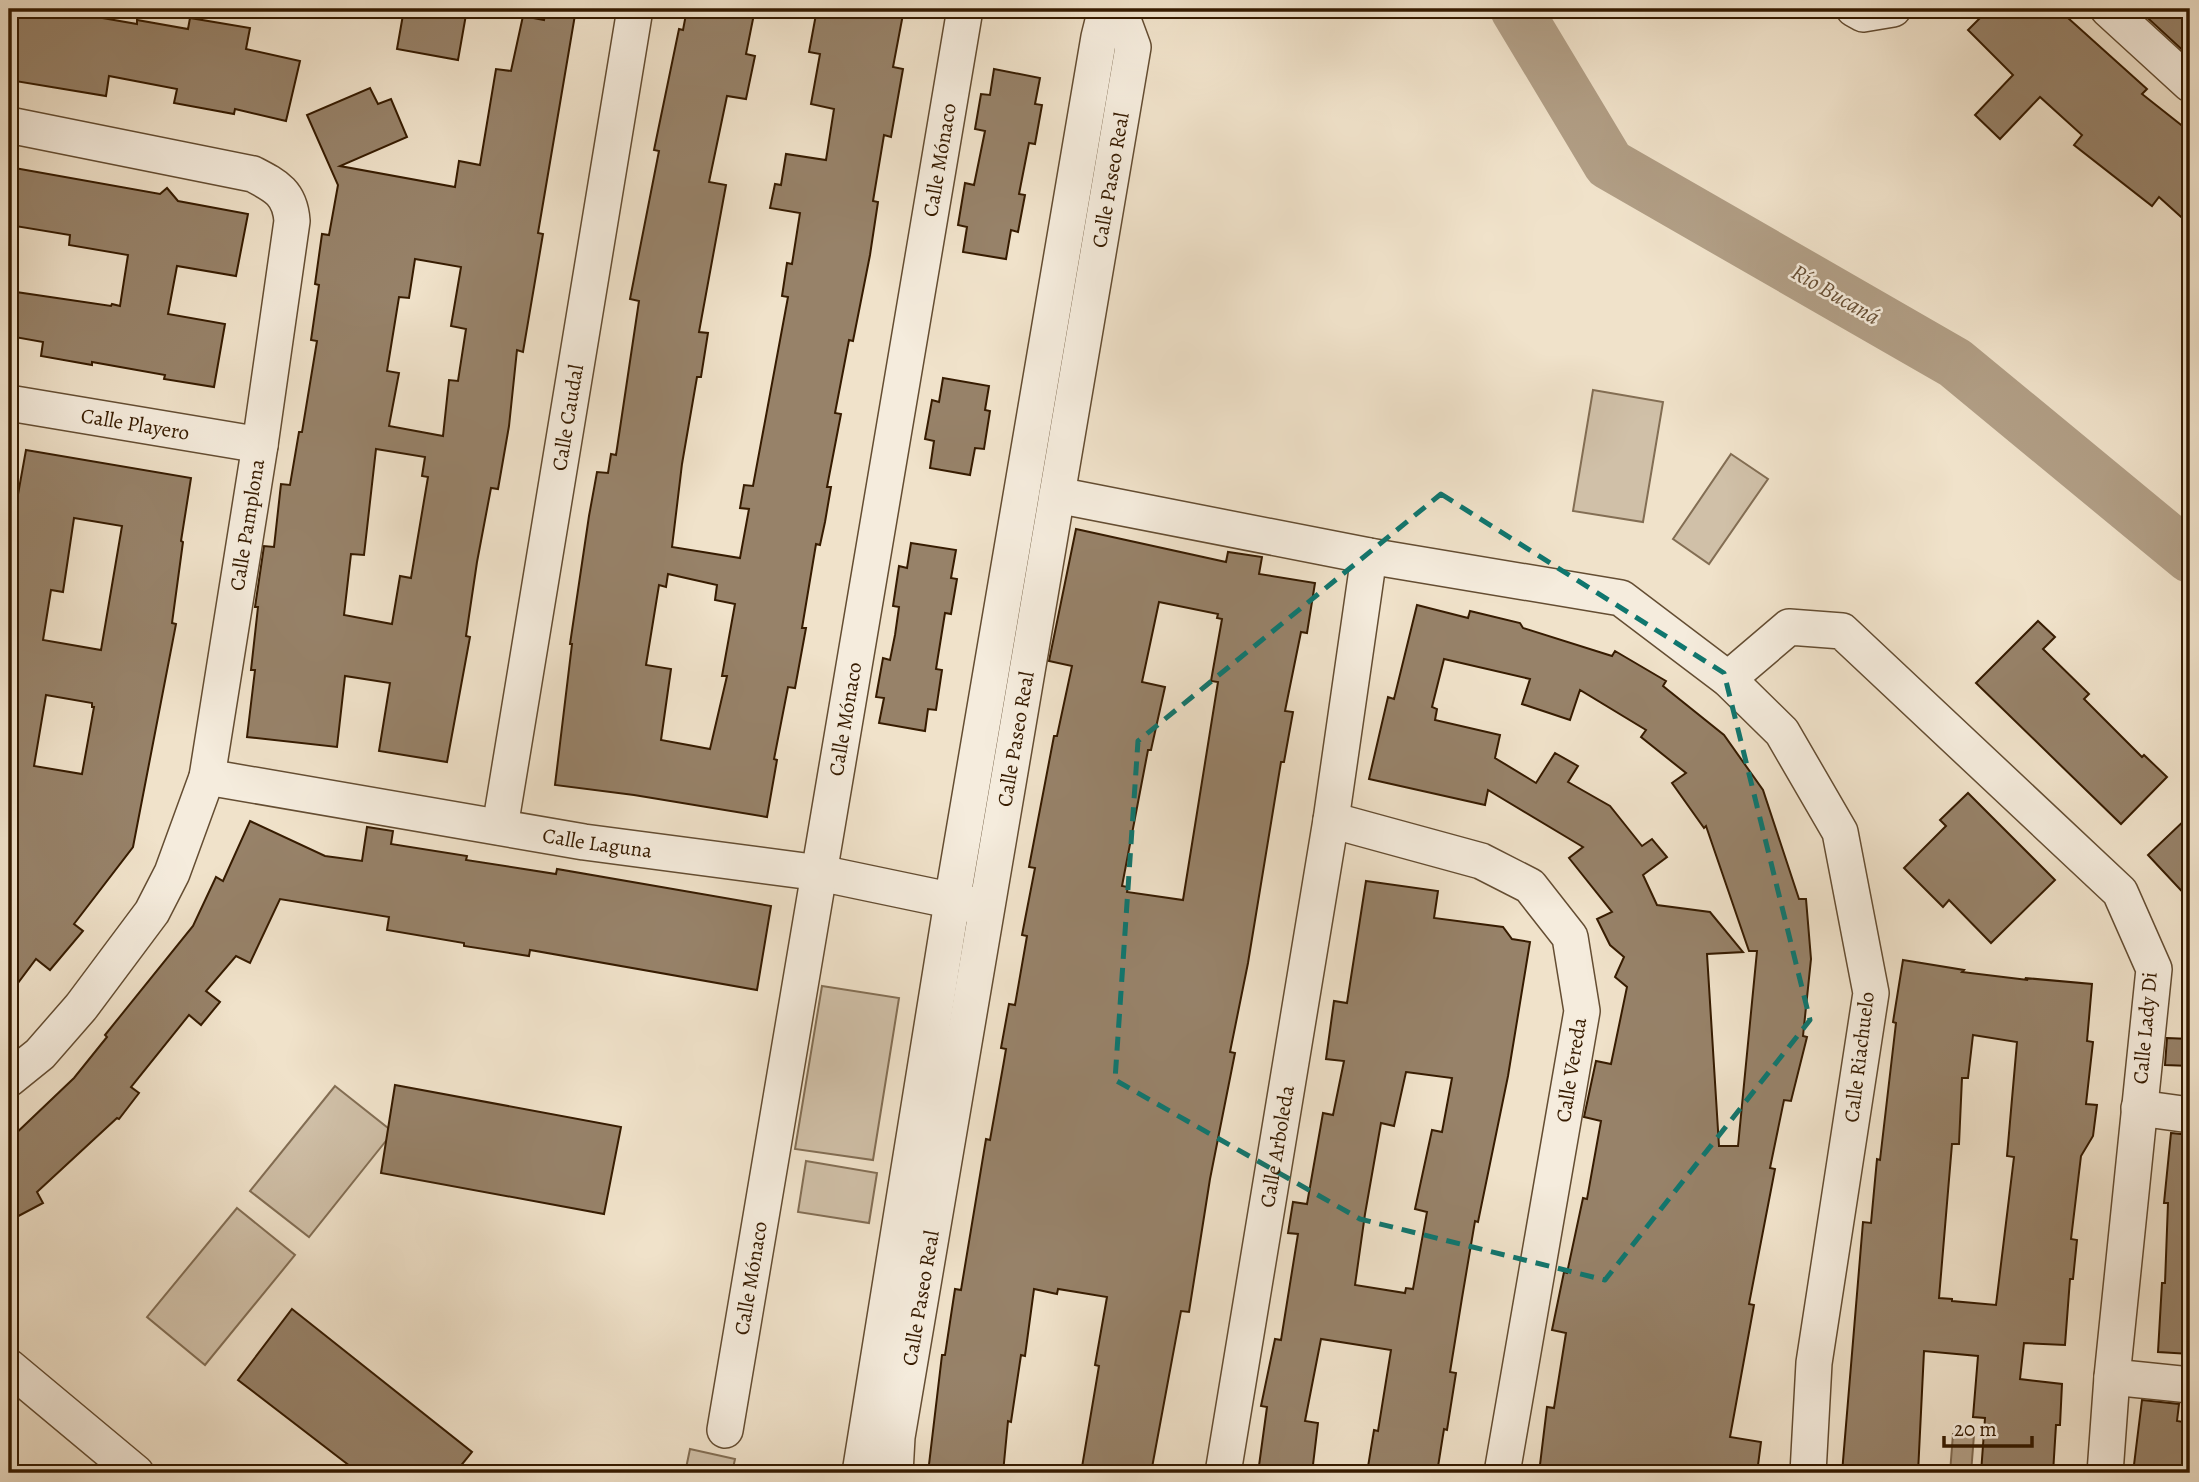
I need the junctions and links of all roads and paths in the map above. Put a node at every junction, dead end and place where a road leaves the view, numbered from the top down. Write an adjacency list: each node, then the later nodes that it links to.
1 (635, 9): 17 (street, Calle Caudal)
2 (965, 9): 18 (street, Calle Mónaco)
3 (1106, 9): 19 (street, Calle Paseo Real)
4 (1119, 9): 12 (street, Calle Paseo Real)
5 (1854, 9): 6 (street)
6 (1893, 9)
7 (2108, 9): 8 (street)
8 (2190, 84)
9 (9, 125): 11 (street, Calle Pamplona)
10 (9, 403): 11 (street, Calle Playero)
11 (260, 444): 15 (street, Calle Pamplona)
12 (1057, 495): 13 (street, Calle Riachuelo); 20 (street, Calle Paseo Real)
13 (1369, 556): 14 (street, Calle Riachuelo); 16 (street, Calle Arboleda)
14 (1728, 679): 22 (street, Calle Lady Di); 33 (street, Calle Riachuelo)
15 (207, 777): 17 (street, Calle Laguna); 21 (street, Calle Pamplona)
16 (1331, 820): 31 (street, Calle Arboleda); 32 (street, Calle Vereda)
17 (500, 827): 18 (street, Calle Laguna)
18 (820, 873): 19 (street, Calle Laguna); 27 (street, Calle Mónaco)
19 (952, 902): 20 (street, Calle Laguna); 29 (street, Calle Paseo Real)
20 (987, 906): 30 (street, Calle Paseo Real)
21 (9, 1079)
22 (2139, 1108): 23 (street); 25 (street, Calle Lady Di)
23 (2190, 1115)
24 (9, 1367): 28 (street)
25 (2112, 1377): 26 (street); 34 (street, Calle Lady Di)
26 (2190, 1385)
27 (725, 1430)
28 (136, 1473)
29 (860, 1473)
30 (895, 1473)
31 (1223, 1473)
32 (1502, 1473)
33 (1808, 1473)
34 (2105, 1473)

